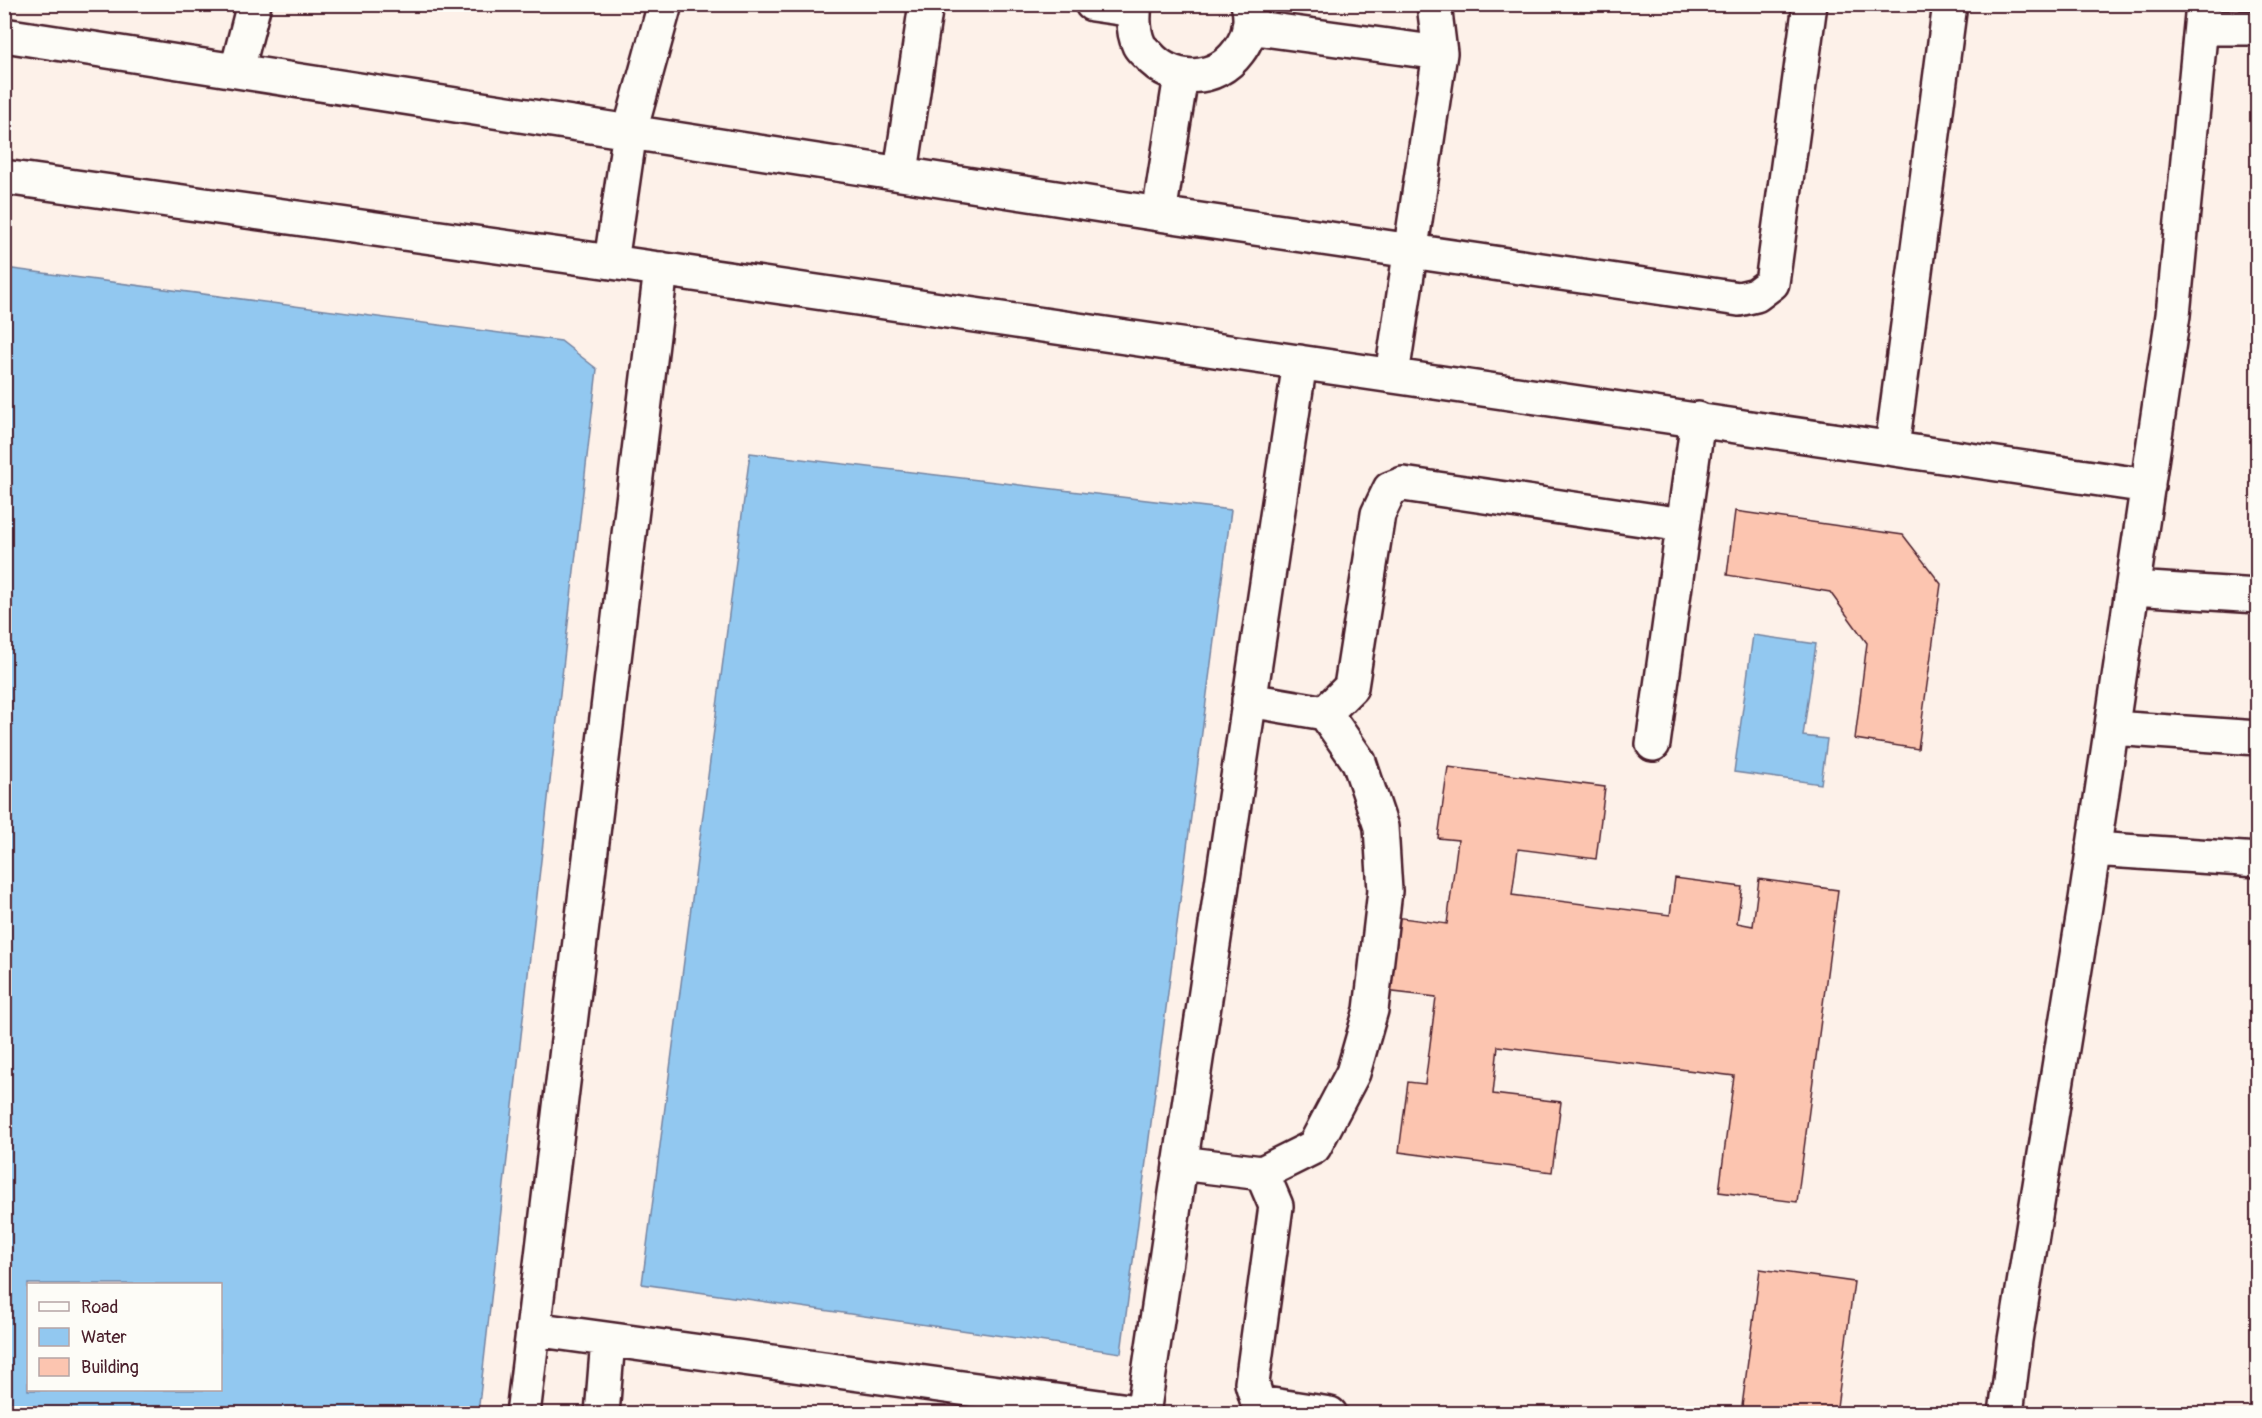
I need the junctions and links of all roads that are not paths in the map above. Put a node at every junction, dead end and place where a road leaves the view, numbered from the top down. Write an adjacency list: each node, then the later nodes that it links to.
1 (254, 4): 14 (street)
2 (665, 4): 16 (street)
3 (926, 4): 17 (street)
4 (1092, 4): 8 (street)
5 (1434, 4): 13 (street)
6 (1810, 4): 20 (street)
7 (1950, 4): 26 (street)
8 (1135, 7): 15 (street)
9 (1249, 16): 13 (street); 15 (street)
10 (2202, 16): 11 (street); 27 (street)
11 (2258, 27)
12 (4, 35): 14 (street)
13 (1440, 53): 20 (street)
14 (237, 70): 16 (street)
15 (1181, 76): 19 (street)
16 (630, 131): 17 (street); 21 (street)
17 (901, 172): 19 (street)
18 (4, 177): 21 (street)
19 (1159, 214): 20 (street)
20 (1411, 251): 24 (street)
21 (611, 262): 22 (street)
22 (661, 269): 23 (street); 40 (street)
23 (1300, 362): 24 (street); 31 (street)
24 (1392, 375): 25 (street)
25 (1698, 419): 26 (street); 28 (street)
26 (1892, 447): 27 (street)
27 (2148, 486): 29 (street)
28 (1683, 525): 32 (street); 35 (street)
29 (2133, 588): 30 (street); 33 (street)
30 (2258, 596)
31 (1249, 700): 32 (street); 38 (street)
32 (1326, 713): 39 (street)
33 (2112, 728): 34 (street); 36 (street)
34 (2258, 738)
35 (1653, 744)
36 (2094, 849): 37 (street); 46 (street)
37 (2258, 860)
38 (1180, 1163): 39 (street); 44 (street)
39 (1262, 1173): 45 (street)
40 (533, 1329): 41 (street); 42 (street)
41 (608, 1340): 43 (street); 44 (street)
42 (523, 1413)
43 (602, 1413)
44 (1143, 1413)
45 (1330, 1413)
46 (2006, 1413)

